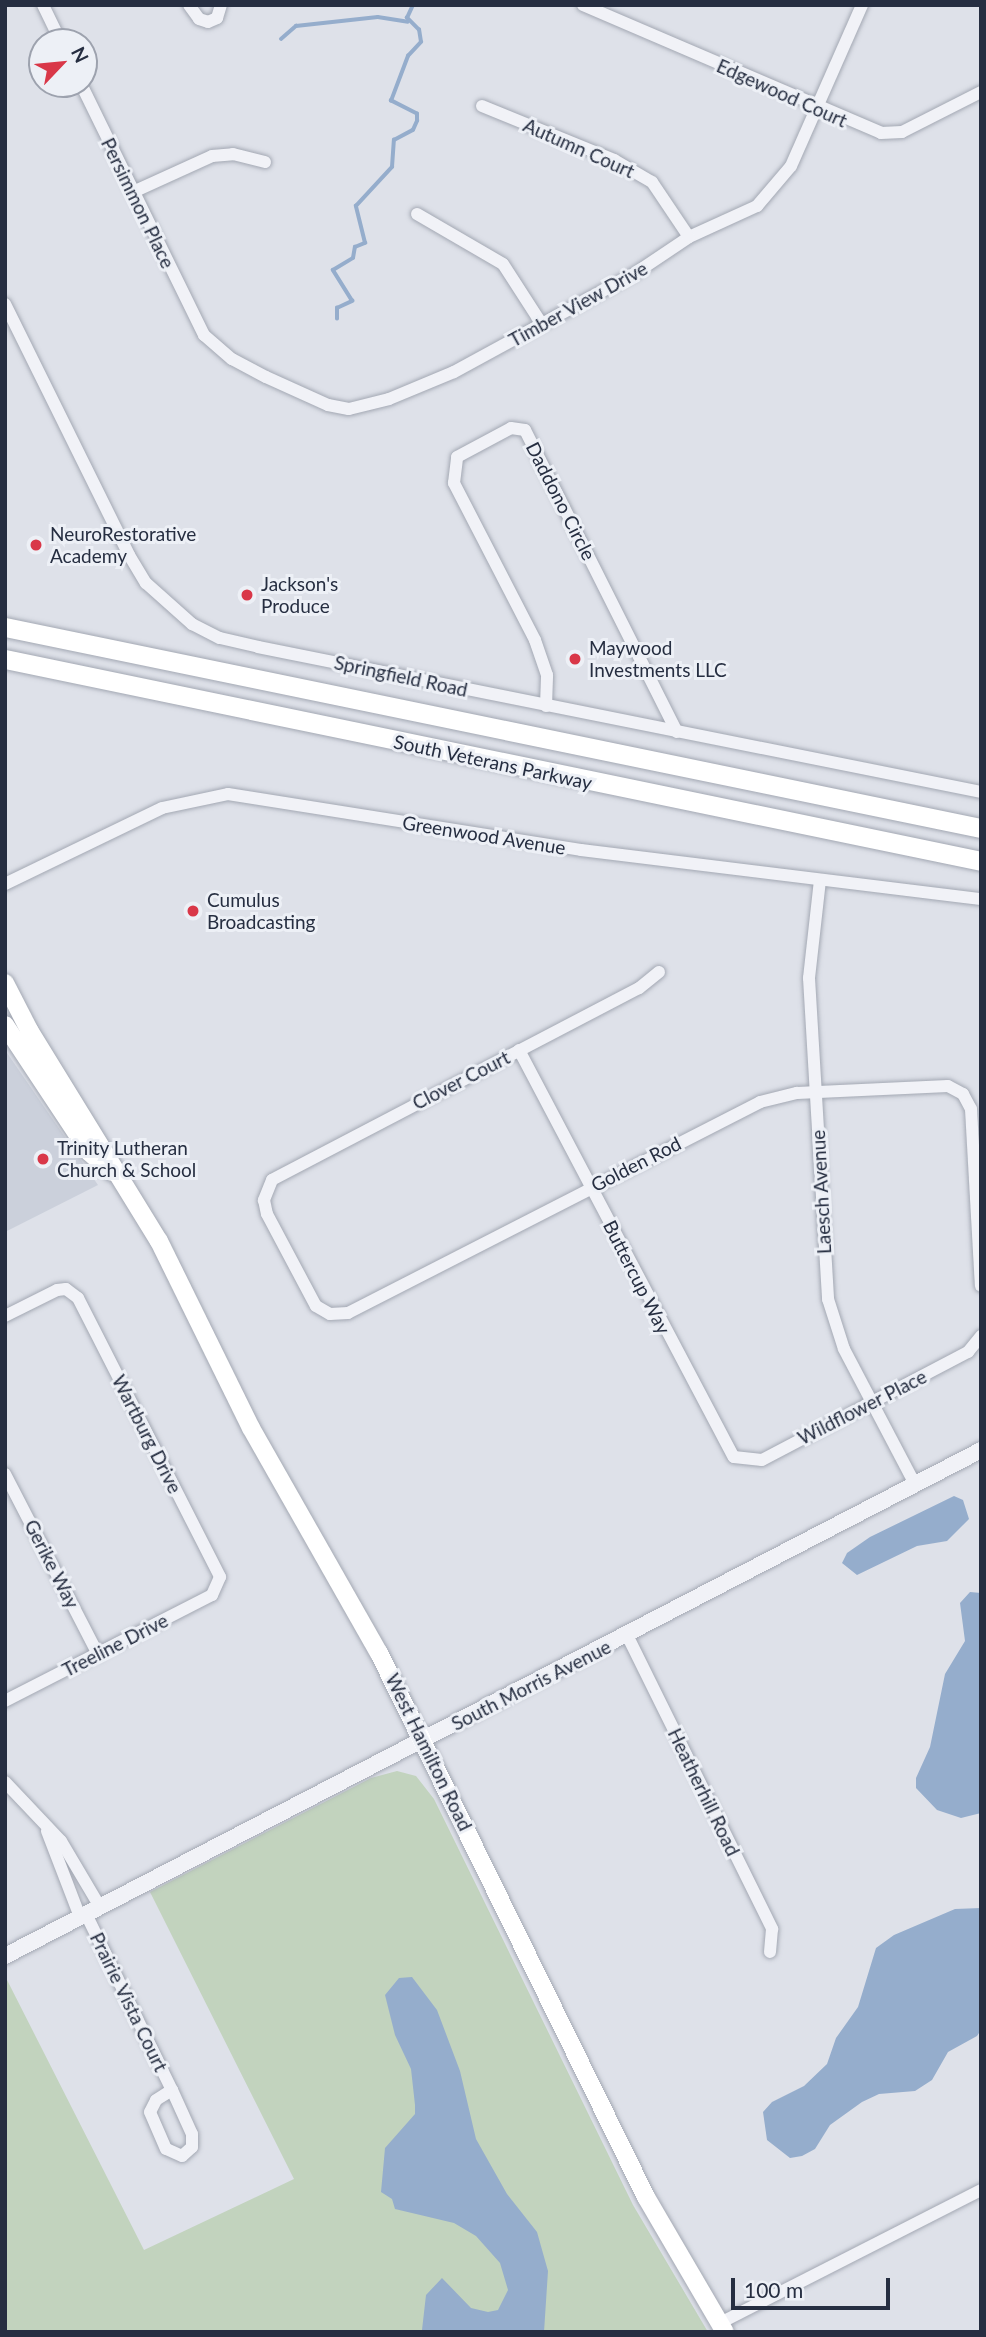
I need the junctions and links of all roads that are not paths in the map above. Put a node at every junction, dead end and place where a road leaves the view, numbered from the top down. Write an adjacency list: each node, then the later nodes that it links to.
1 (43, 5): 6 (street)
2 (189, 5): 3 (street)
3 (221, 5)
4 (583, 5): 10 (street, Edgewood Court)
5 (862, 5): 10 (street, Timber View Drive)
6 (54, 28)
7 (981, 92): 10 (street, Edgewood Court)
8 (88, 98): 12 (street, Persimmon Place)
9 (482, 106): 14 (street, Autumn Court)
10 (816, 108): 14 (street, Timber View Drive)
11 (265, 162): 12 (street)
12 (134, 192): 16 (street, Persimmon Place)
13 (417, 214): 17 (street)
14 (689, 237): 17 (street, Timber View Drive)
15 (5, 304): 24 (street, Springfield Road)
16 (195, 322): 17 (street, Timber View Drive)
17 (541, 323)
18 (5, 619): 20 (highway)
19 (5, 627): 20 (highway, South Veterans Parkway)
20 (32, 632): 27 (highway, South Veterans Parkway)
21 (5, 659): 22 (highway, South Veterans Parkway)
22 (27, 663): 23 (highway); 28 (highway, South Veterans Parkway)
23 (5, 669)
24 (546, 706): 25 (street, Springfield Road); 25 (street, Daddono Circle)
25 (677, 732): 26 (street, Springfield Road)
26 (981, 792)
27 (981, 828)
28 (981, 861)
29 (820, 880): 30 (street, Greenwood Avenue); 31 (street, Greenwood Avenue); 36 (street, Laesch Avenue)
30 (5, 884)
31 (981, 899)
32 (659, 972): 35 (street, Clover Court)
33 (5, 983): 37 (main road, West Hamilton Road)
34 (5, 1025): 37 (main road, West Hamilton Road)
35 (520, 1050): 38 (street, Buttercup Way); 40 (street, Clover Court)
36 (816, 1092): 38 (street, Golden Rod); 39 (street, Golden Rod); 43 (street, Laesch Avenue)
37 (120, 1179): 52 (main road, West Hamilton Road)
38 (590, 1188): 40 (street, Golden Rod); 45 (street, Buttercup Way)
39 (981, 1286)
40 (330, 1314)
41 (5, 1316): 48 (street, Wartburg Drive)
42 (979, 1340): 43 (street, Wildflower Place)
43 (872, 1403): 45 (street, Wildflower Place); 47 (street, Laesch Avenue)
44 (981, 1450): 47 (street, South Morris Avenue)
45 (742, 1461)
46 (5, 1474): 50 (street, Gerike Way)
47 (915, 1484): 49 (street, South Morris Avenue)
48 (220, 1583): 50 (street, Treeline Drive)
49 (627, 1635): 52 (street, South Morris Avenue); 56 (street, Heatherhill Road)
50 (98, 1654): 51 (street, Treeline Drive)
51 (5, 1701)
52 (424, 1740): 55 (street, South Morris Avenue); 60 (main road, West Hamilton Road)
53 (5, 1782): 54 (street)
54 (47, 1831): 55 (street); 55 (street)
55 (89, 1913): 57 (street, South Morris Avenue); 58 (street, Prairie Vista Court)
56 (770, 1952)
57 (5, 1956)
58 (172, 2090): 58 (street, Prairie Vista Court)
59 (981, 2190): 60 (street)
60 (723, 2328)

